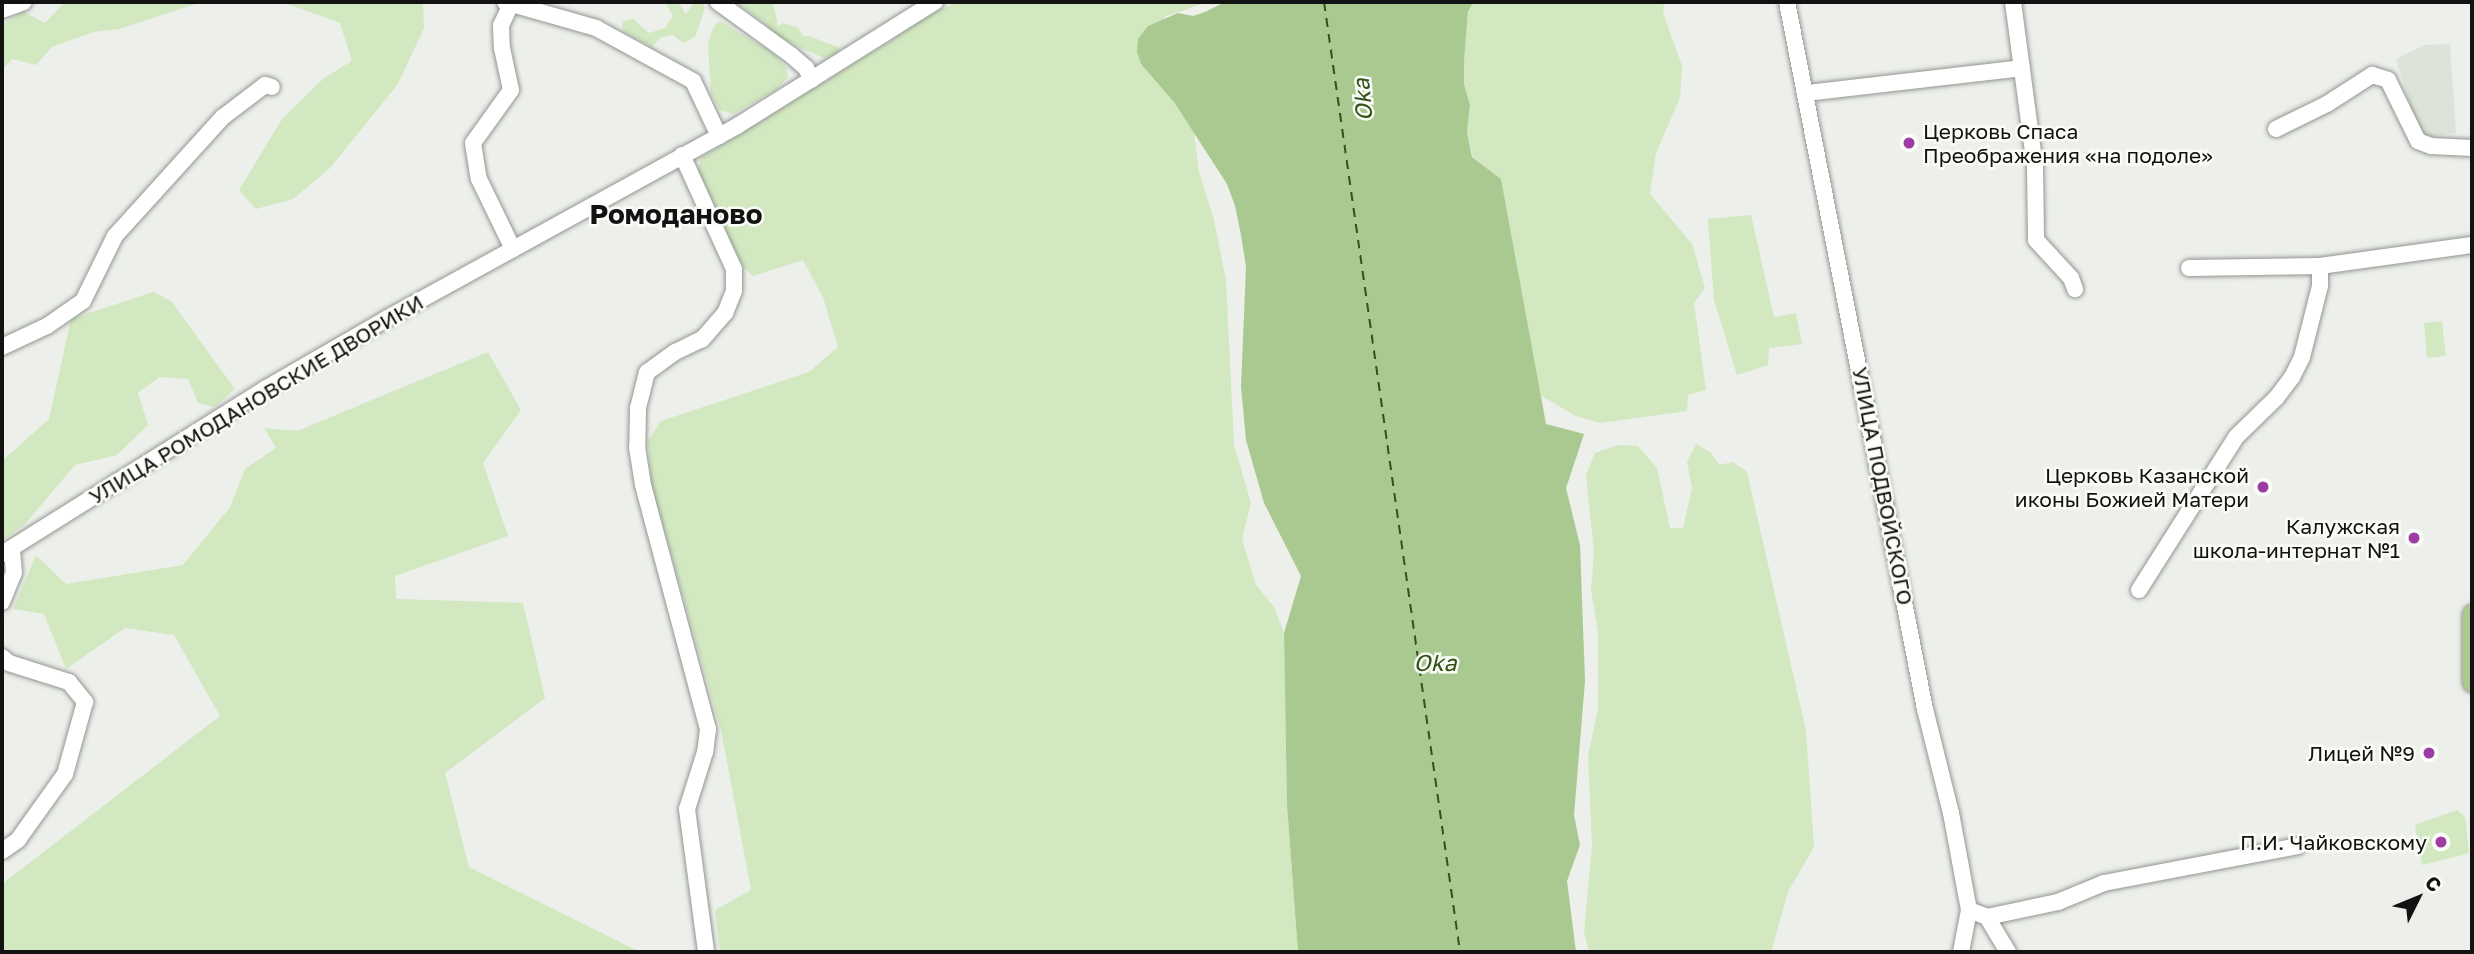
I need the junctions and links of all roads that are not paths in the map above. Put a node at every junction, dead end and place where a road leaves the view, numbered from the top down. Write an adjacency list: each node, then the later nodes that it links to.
1 (24, 2): 7 (street)
2 (718, 2): 9 (street)
3 (935, 2): 9 (street, УЛИЦА РОМОДАНОВСКИЕ ДВОРИКИ)
4 (1787, 2): 11 (street, УЛИЦА ПОДВОЙСКОГО)
5 (2013, 2): 8 (street)
6 (508, 3): 13 (street); 17 (street)
7 (2, 10)
8 (2022, 68): 11 (street); 20 (street)
9 (812, 80): 13 (street, УЛИЦА РОМОДАНОВСКИЕ ДВОРИКИ)
10 (272, 87): 21 (street)
11 (1807, 93): 30 (street, УЛИЦА ПОДВОЙСКОГО)
12 (2276, 129): 14 (street)
13 (719, 136): 15 (street, УЛИЦА РОМОДАНОВСКИЕ ДВОРИКИ)
14 (2472, 148)
15 (682, 155): 17 (street, УЛИЦА РОМОДАНОВСКИЕ ДВОРИКИ); 32 (street)
16 (2472, 245): 18 (street)
17 (513, 249): 22 (street, УЛИЦА РОМОДАНОВСКИЕ ДВОРИКИ)
18 (2320, 267): 19 (street); 23 (street)
19 (2189, 268)
20 (2075, 289)
21 (2, 347)
22 (7, 551): 24 (street)
23 (2139, 590)
24 (2, 602)
25 (2472, 614): 27 (main road)
26 (2, 657): 29 (street)
27 (2472, 682)
28 (2298, 846): 31 (street)
29 (2, 851)
30 (1969, 910): 31 (street); 33 (street)
31 (1987, 917): 34 (street)
32 (706, 952)
33 (1961, 952)
34 (2008, 952)

